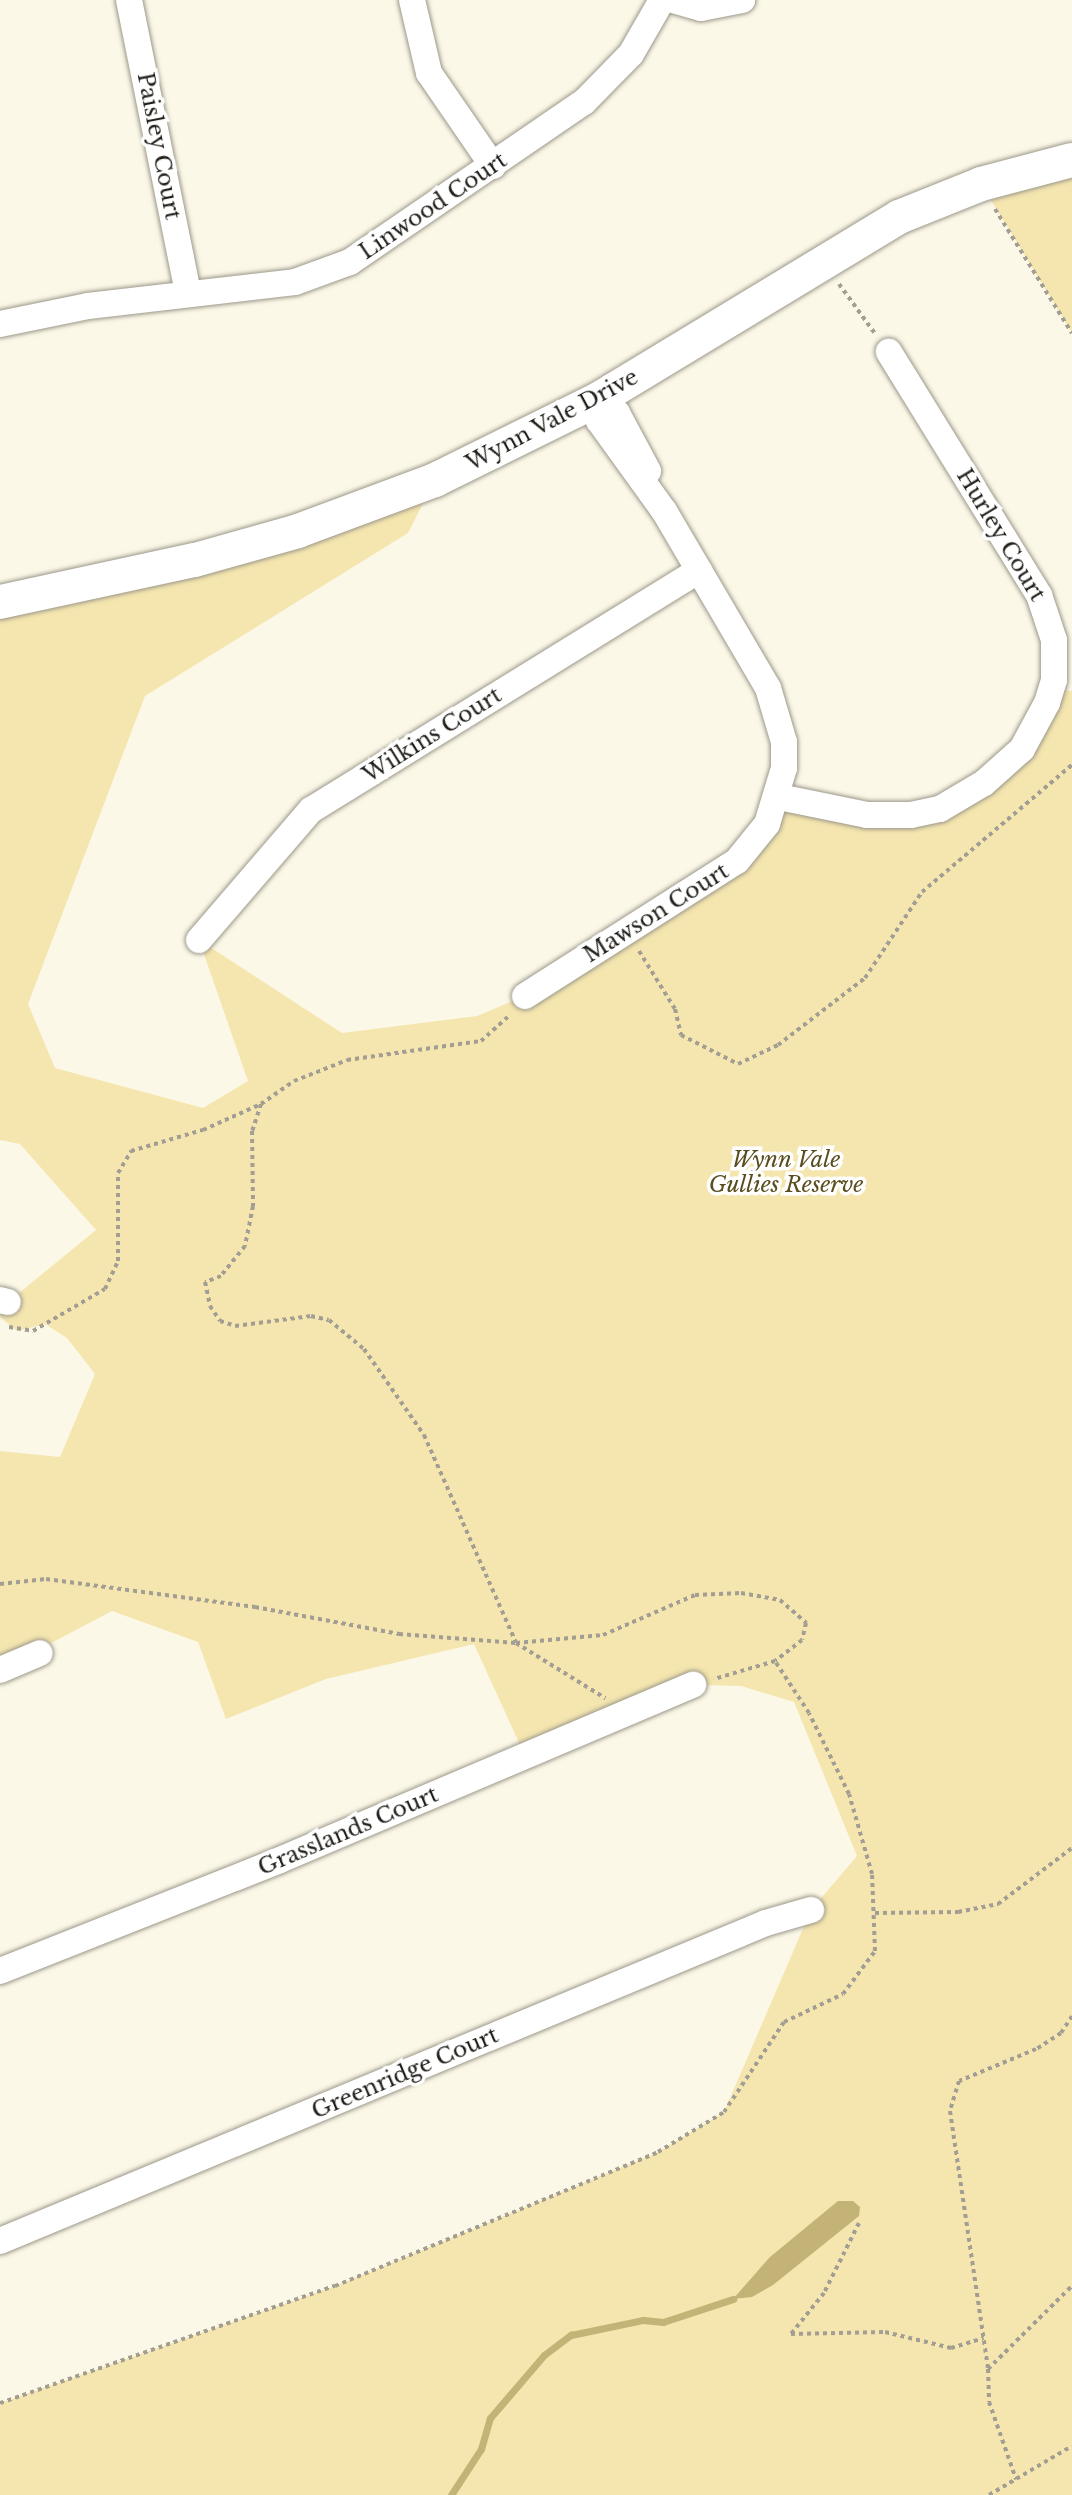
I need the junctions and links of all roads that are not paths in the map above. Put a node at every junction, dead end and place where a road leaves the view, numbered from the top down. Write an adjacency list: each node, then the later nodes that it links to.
1 (129, 0): 8 (street, Paisley Court)
2 (412, 0): 7 (street)
3 (662, 0): 7 (street, Linwood Court)
4 (673, 0): 5 (street)
5 (742, 0)
6 (1072, 160): 11 (main road, Wynn Vale Drive)
7 (493, 166): 8 (street, Linwood Court)
8 (188, 293): 9 (street, Linwood Court)
9 (0, 324)
10 (889, 352): 14 (street, Hurley Court)
11 (597, 400): 12 (street, Mawson Court); 13 (main road, Wynn Vale Drive)
12 (699, 570): 14 (street, Mawson Court); 15 (street, Wilkins Court)
13 (0, 602)
14 (779, 797): 16 (street, Mawson Court)
15 (199, 940)
16 (525, 996)
17 (40, 1653): 18 (street)
18 (0, 1670)
19 (693, 1685): 21 (street, Grasslands Court)
20 (811, 1910): 22 (street, Greenridge Court)
21 (0, 1971)
22 (0, 2241)

